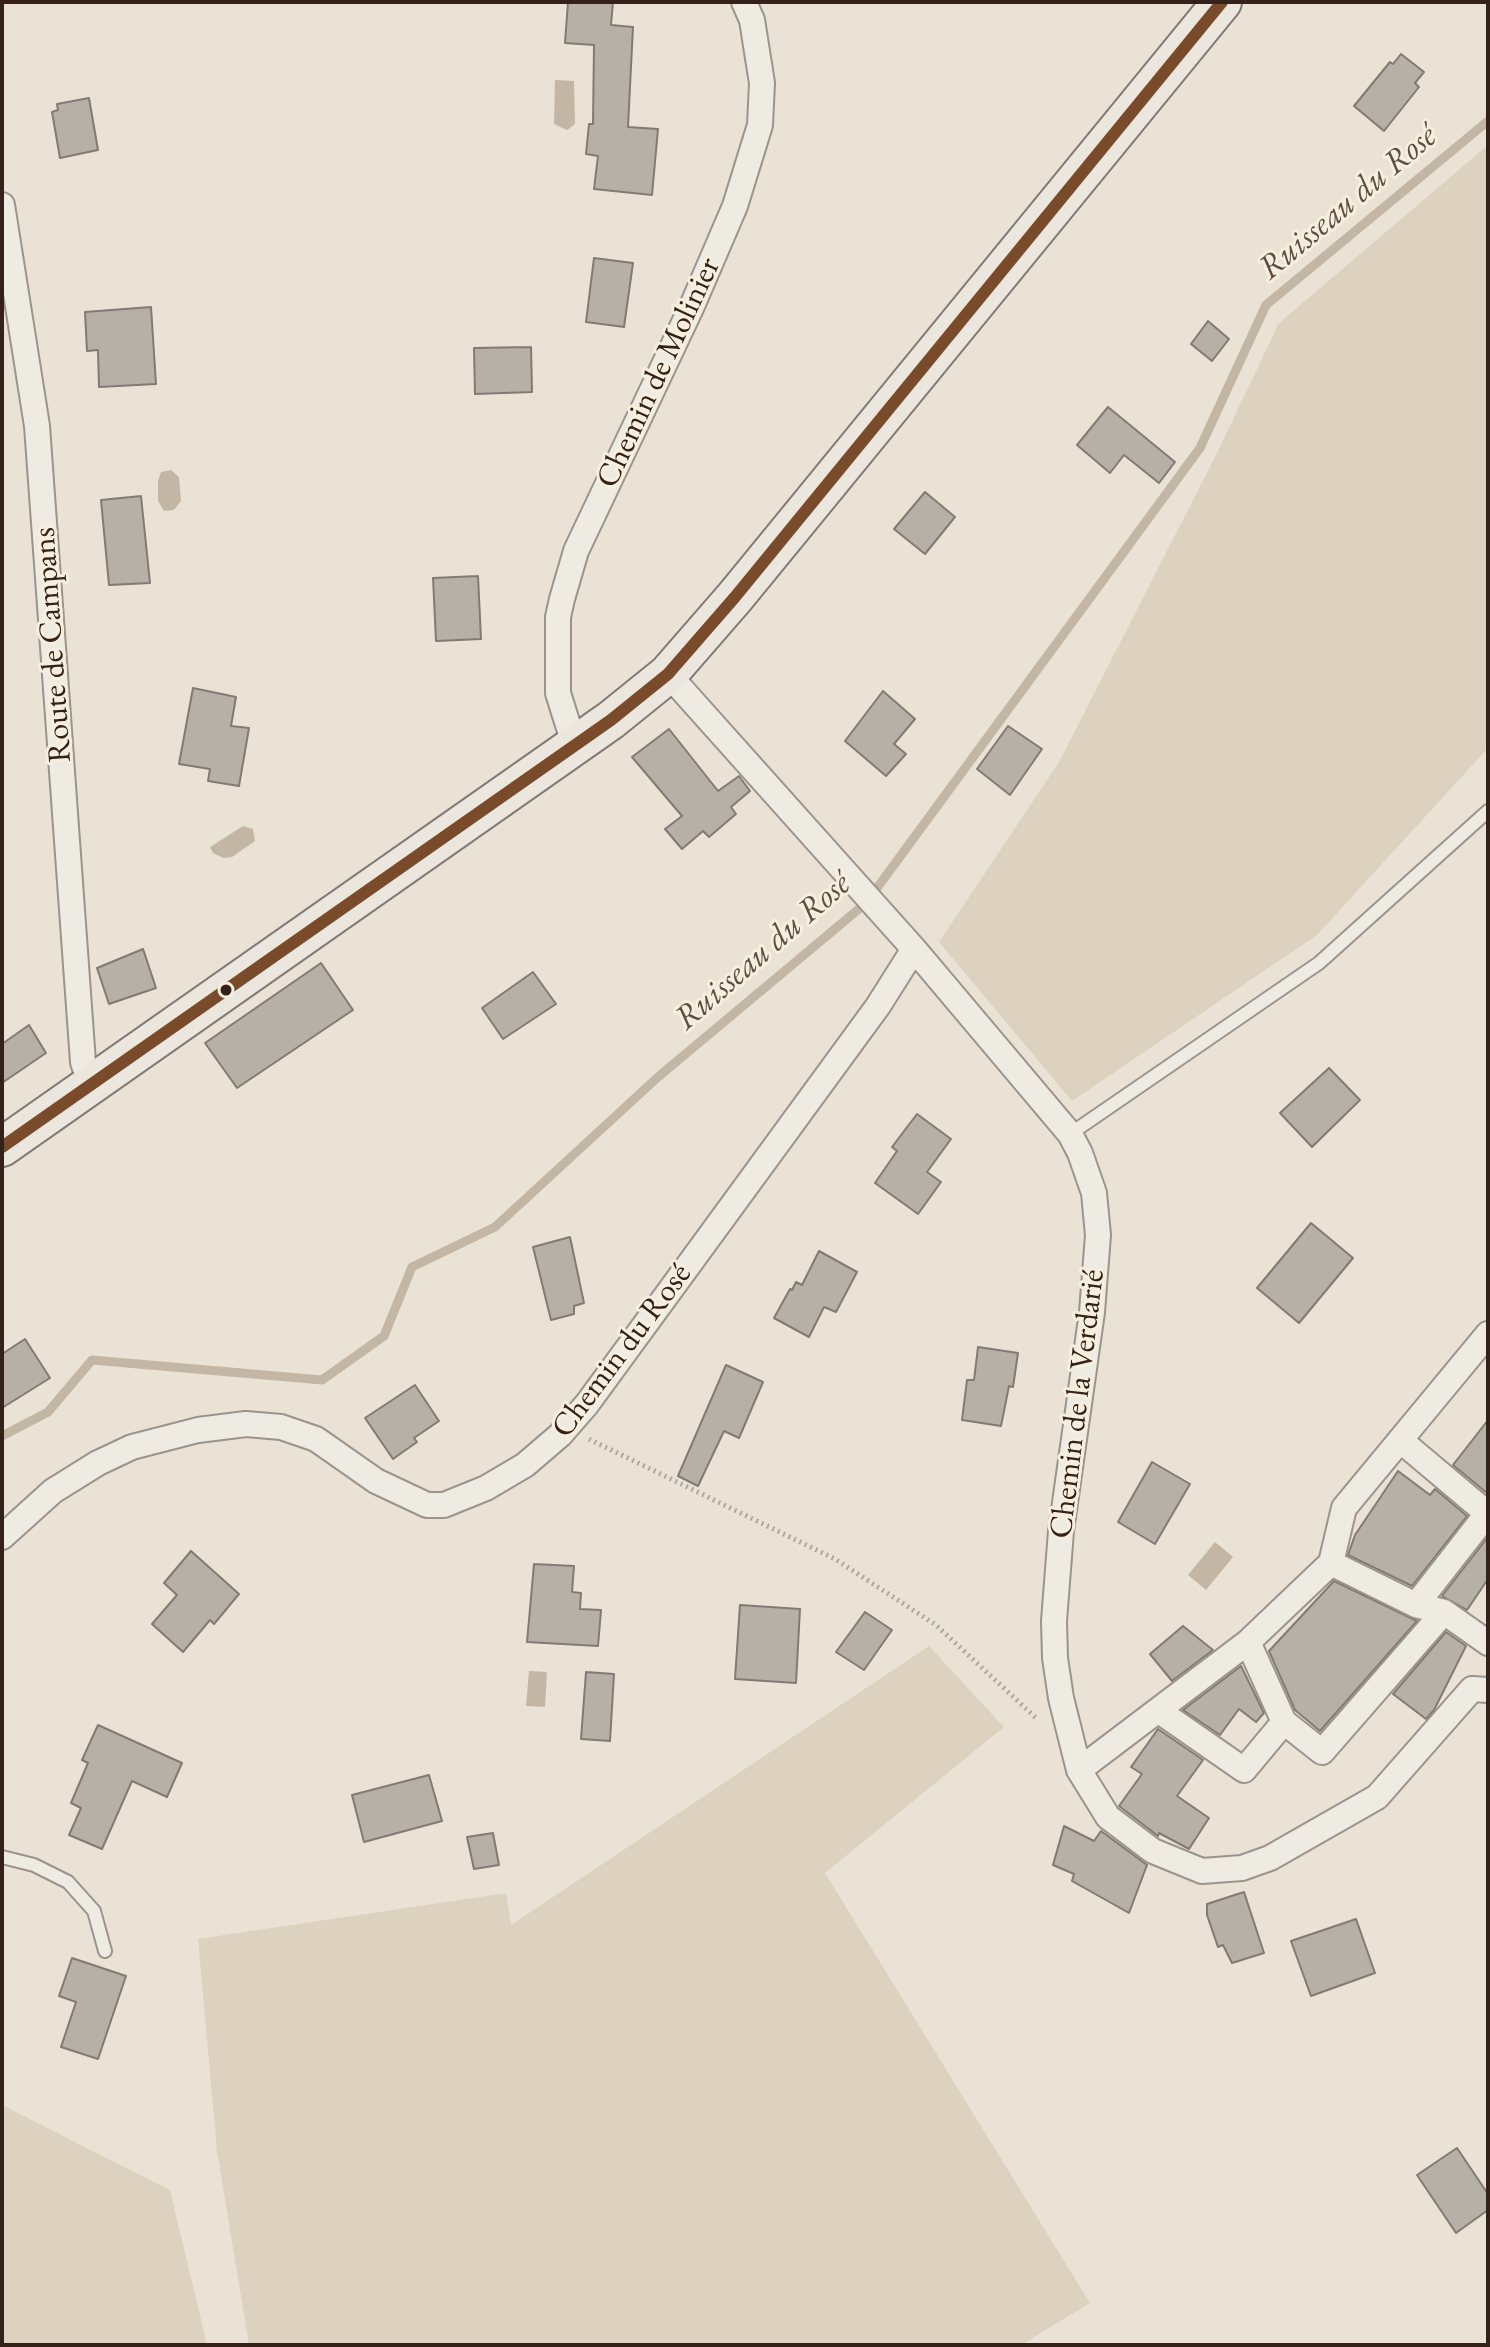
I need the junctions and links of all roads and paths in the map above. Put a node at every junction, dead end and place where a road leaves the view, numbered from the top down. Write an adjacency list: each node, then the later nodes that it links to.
1 (744, 2): 5 (street, Chemin de Molinier)
2 (1222, 2): 4 (main road)
3 (2, 205): 8 (street, Route de Campans)
4 (668, 674): 5 (main road); 7 (street, Chemin de la Verdarié)
5 (574, 744): 8 (main road)
6 (1488, 811): 9 (lane)
7 (914, 949): 9 (street, Chemin de la Verdarié); 12 (street, Chemin du Rosé)
8 (91, 1086): 10 (main road)
9 (1070, 1134): 24 (street, Chemin de la Verdarié)
10 (2, 1147)
11 (1488, 1334): 13 (street)
12 (567, 1428): 15 (street, Chemin du Rosé); 24 (path)
13 (1400, 1440): 14 (street); 16 (street)
14 (1488, 1514): 17 (street)
15 (2, 1537)
16 (1331, 1563): 17 (street); 20 (street)
17 (1416, 1605): 18 (street)
18 (1444, 1612): 19 (street); 23 (street)
19 (1488, 1641)
20 (1248, 1642): 22 (street); 23 (street)
21 (1488, 1690): 25 (street, Chemin de la Verdarié)
22 (1159, 1711): 23 (street); 25 (street)
23 (1284, 1722)
24 (1071, 1737): 25 (street, Chemin de la Verdarié)
25 (1079, 1770)
26 (2, 1857): 27 (lane)
27 (105, 1951)

